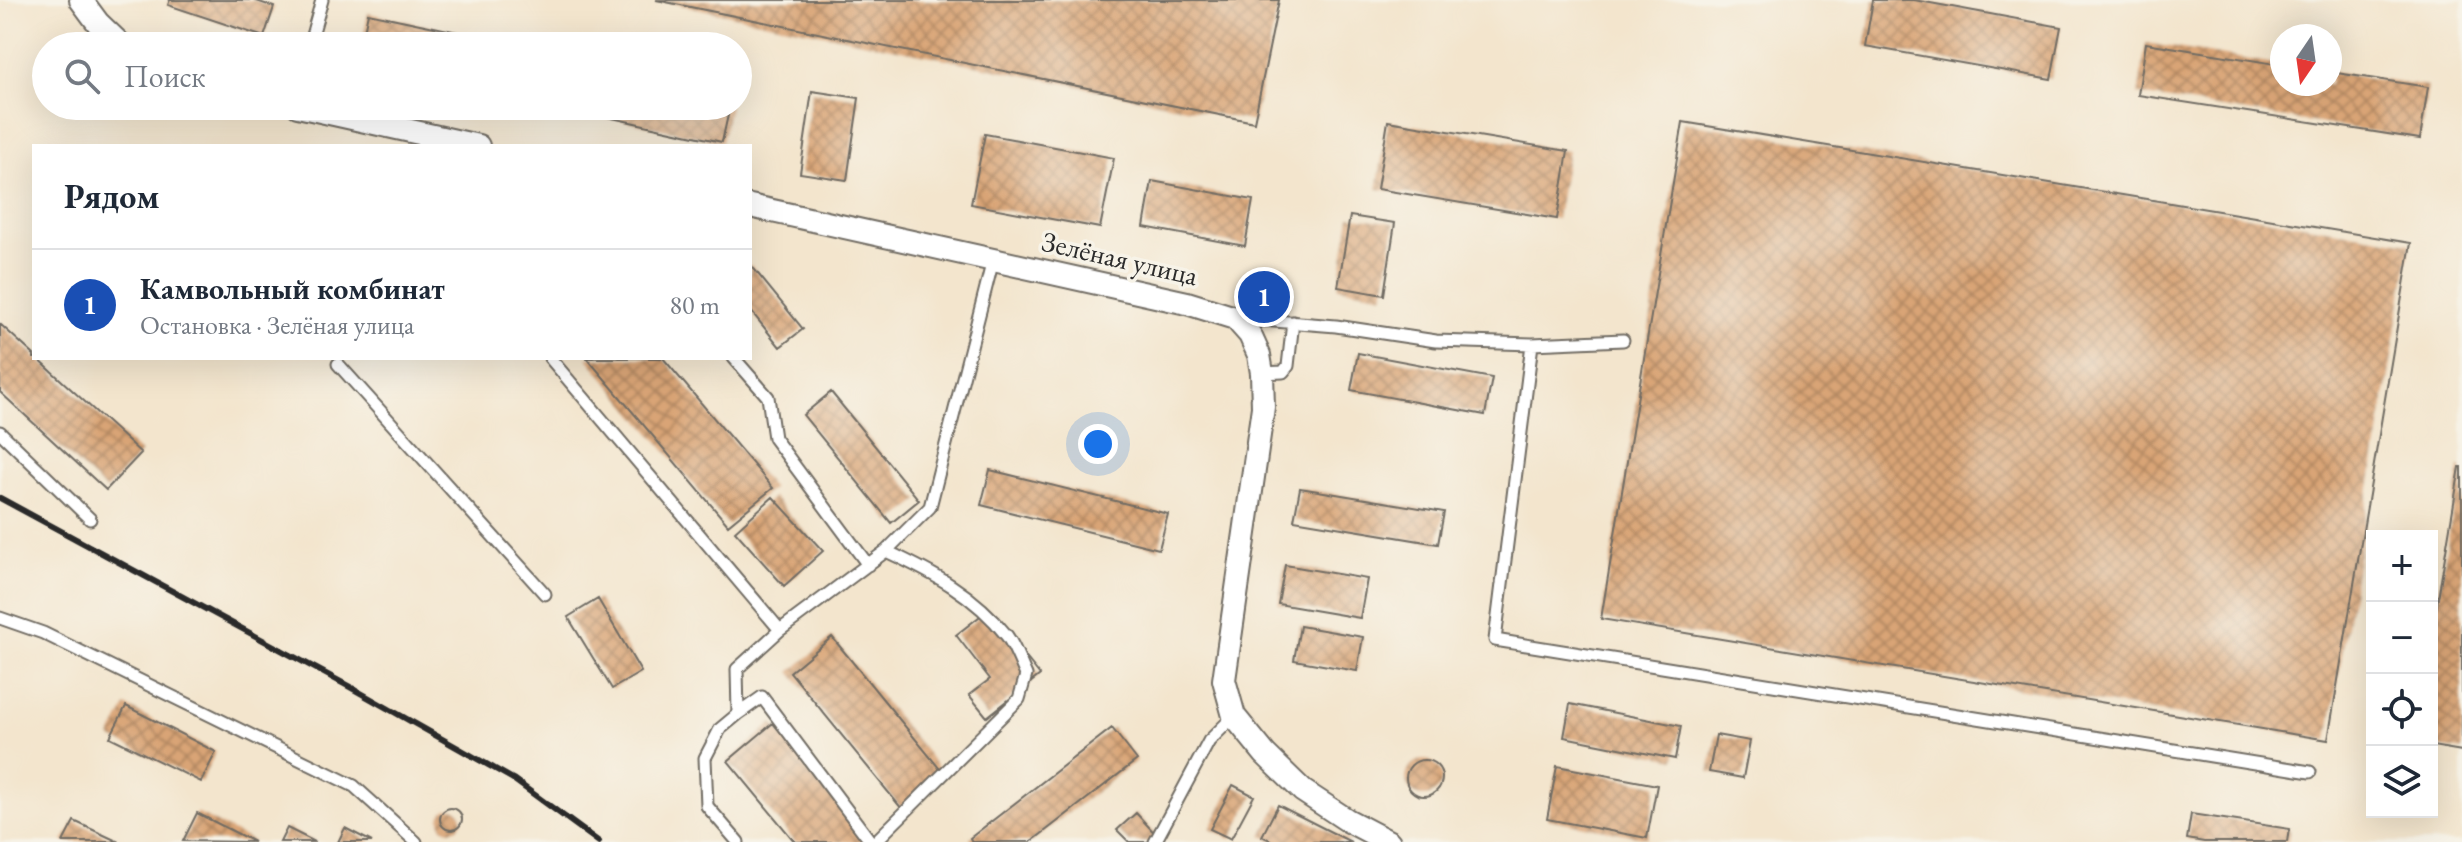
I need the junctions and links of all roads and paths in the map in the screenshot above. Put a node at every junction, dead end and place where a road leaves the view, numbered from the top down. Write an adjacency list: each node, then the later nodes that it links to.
1 (81, 0): 3 (street)
2 (322, 0): 4 (lane)
3 (107, 32)
4 (313, 32)
5 (361, 120): 6 (street)
6 (469, 144)
7 (752, 206): 8 (street, Зелёная улица)
8 (993, 260): 9 (street, Зелёная улица); 19 (lane)
9 (1235, 318): 10 (lane, Зелёная улица); 16 (street)
10 (1293, 322): 12 (lane, Зелёная улица); 16 (lane)
11 (1623, 340): 12 (lane, Зелёная улица)
12 (1532, 344): 26 (lane)
13 (340, 360): 21 (lane)
14 (552, 360): 23 (lane)
15 (736, 360): 20 (lane)
16 (1262, 373): 25 (street)
17 (0, 432): 18 (lane)
18 (90, 519)
19 (886, 551): 20 (lane); 29 (lane)
20 (868, 565): 23 (lane)
21 (545, 594)
22 (0, 618): 27 (lane)
23 (780, 630): 24 (lane)
24 (738, 714): 28 (lane); 29 (lane)
25 (1234, 716): 30 (lane); 31 (street)
26 (2310, 772)
27 (416, 842)
28 (738, 842)
29 (873, 842)
30 (1155, 842)
31 (1389, 842)

